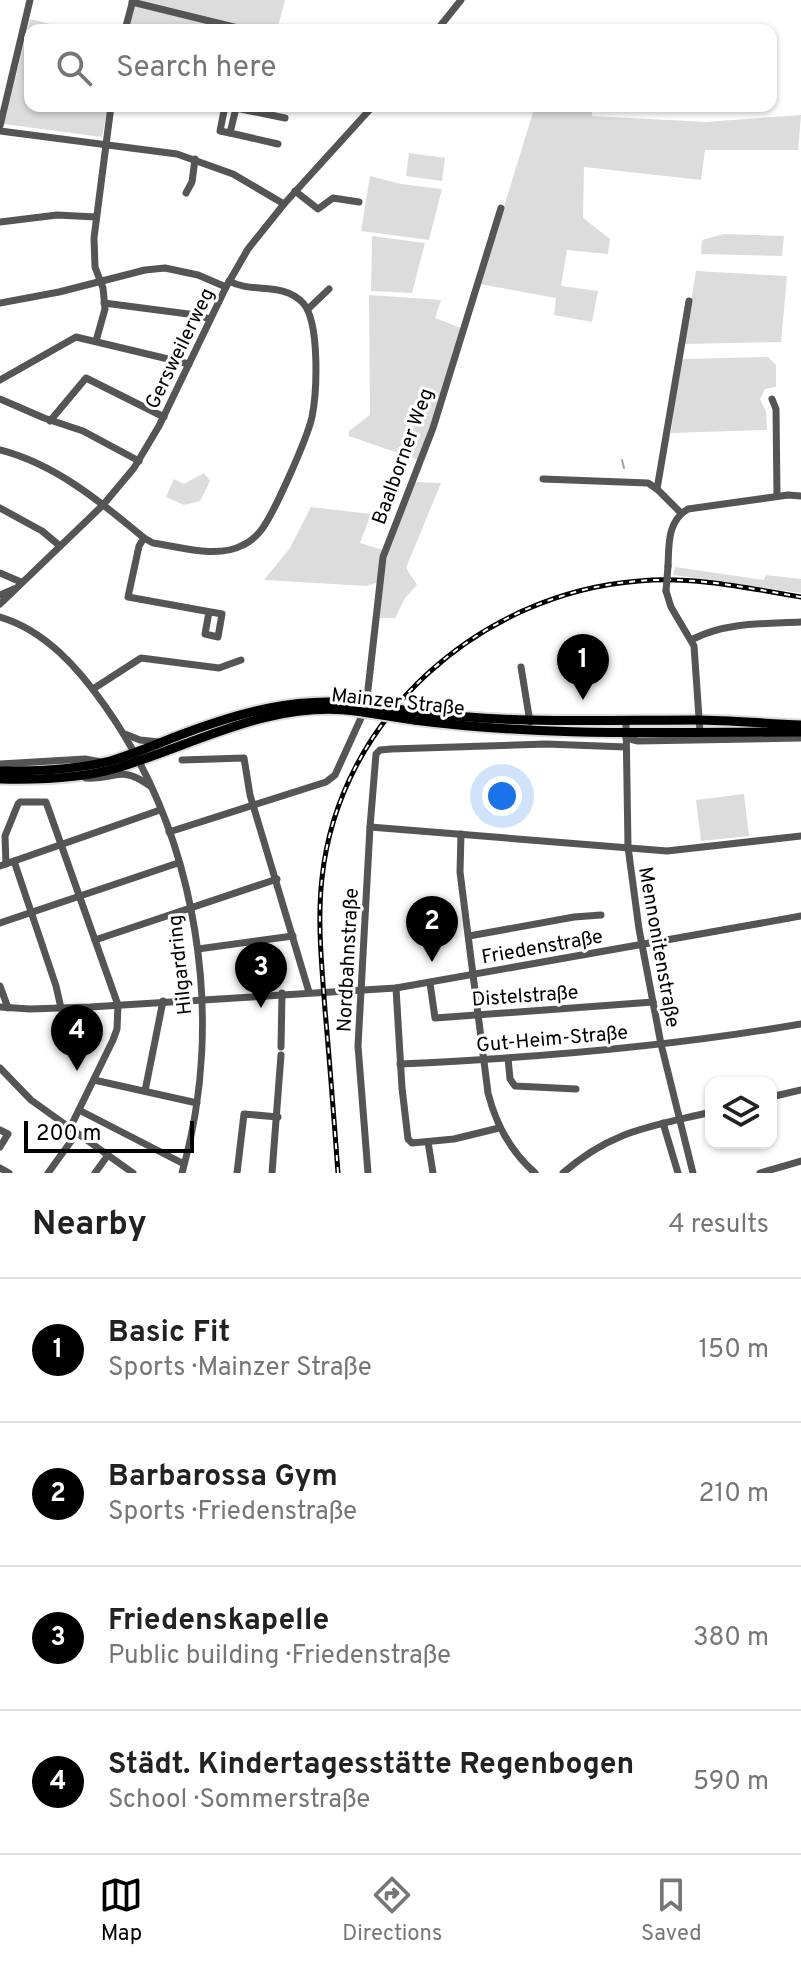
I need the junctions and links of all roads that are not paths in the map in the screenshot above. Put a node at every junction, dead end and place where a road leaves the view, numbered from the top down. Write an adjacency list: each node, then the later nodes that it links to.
1 (30, 0): 4 (street)
2 (461, 0): 7 (street)
3 (133, 1): 5 (street); 6 (street)
4 (24, 24)
5 (127, 24)
6 (223, 24)
7 (442, 24)
8 (24, 26): 15 (street)
9 (110, 112): 18 (street)
10 (224, 112): 16 (street)
11 (235, 112): 16 (street)
12 (256, 112): 14 (street)
13 (367, 112): 20 (street, Gersweilerweg)
14 (285, 118)
15 (0, 128): 18 (street)
16 (230, 133): 17 (street)
17 (278, 144)
18 (105, 145): 19 (street); 25 (street)
19 (195, 159): 21 (street); 23 (street)
20 (295, 191): 22 (street); 23 (street, Gersweilerweg)
21 (186, 193)
22 (359, 202)
23 (284, 204): 28 (street, Gersweilerweg)
24 (501, 208): 64 (street, Baalborner Weg)
25 (96, 217): 26 (street); 27 (street)
26 (0, 222)
27 (100, 283): 28 (street); 31 (street); 32 (street)
28 (227, 284): 33 (street); 34 (street, Gersweilerweg)
29 (329, 289): 33 (street)
30 (689, 301): 45 (street)
31 (0, 303)
32 (104, 303): 34 (street); 35 (street)
33 (308, 309): 51 (street)
34 (210, 319): 36 (street, Gersweilerweg)
35 (96, 341): 36 (street); 37 (street)
36 (189, 364): 40 (street, Gersweilerweg)
37 (0, 380)
38 (0, 399): 41 (street)
39 (772, 399): 46 (street)
40 (164, 417): 41 (street); 43 (street, Gersweilerweg)
41 (50, 421): 43 (street)
42 (0, 450): 48 (street)
43 (139, 461): 48 (street, Gersweilerweg)
44 (543, 479): 45 (street)
45 (657, 489): 50 (street)
46 (777, 496): 47 (street); 50 (street)
47 (801, 496)
48 (103, 505): 51 (street); 52 (street, Gersweilerweg)
49 (0, 508): 52 (street)
50 (681, 513): 60 (street, bridge)
51 (144, 538): 56 (street)
52 (60, 546): 54 (street, Gersweilerweg)
53 (0, 573): 54 (street)
54 (21, 582): 55 (street, Gersweilerweg)
55 (2, 599): 58 (street)
56 (209, 612)
57 (0, 617): 58 (street, Hilgardring)
58 (10, 620): 63 (street, Hilgardring)
59 (801, 622): 60 (street)
60 (693, 639): 66 (street)
61 (241, 660): 63 (street)
62 (521, 667): 68 (street)
63 (93, 689): 70 (street, Hilgardring)
64 (359, 712): 65 (main road, Mainzer Straße, bridge); 75 (main road, Mainzer Straße); 78 (main road, Mainzer Straße); 86 (street, Baalborner Weg)
65 (416, 716): 68 (main road, Mainzer Straße); 73 (main road, Mainzer Straße)
66 (700, 720): 67 (main road, Mainzer Straße); 69 (main road, Mainzer Straße); 71 (street)
67 (626, 721): 68 (main road, Mainzer Straße); 73 (street, Mennonitenstraße)
68 (530, 722)
69 (801, 725)
70 (122, 731): 75 (street); 78 (street, Hilgardring)
71 (700, 732): 72 (main road, Mainzer Straße); 73 (main road, Mainzer Straße)
72 (801, 732)
73 (626, 735): 74 (street, Mainzer Straße); 76 (street, Mennonitenstraße)
74 (801, 738)
75 (162, 742): 78 (main road, Mainzer Straße)
76 (626, 747): 77 (street, Mainzer Straße); 94 (street, Mennonitenstraße)
77 (380, 750): 88 (street, Nordbahnstraße)
78 (136, 757): 80 (main road, Mainzer Straße); 83 (main road, Mainzer Straße); 85 (street, Hilgardring)
79 (182, 760): 86 (street)
80 (103, 762): 81 (street); 82 (main road, Mainzer Straße)
81 (0, 764)
82 (0, 771)
83 (76, 776): 84 (main road, Mainzer Straße); 85 (street)
84 (0, 779)
85 (151, 787): 87 (street, Hilgardring)
86 (253, 803): 89 (street, Baalborner Weg); 97 (street)
87 (160, 810): 89 (street, Hilgardring); 93 (street)
88 (370, 827): 91 (street); 113 (street, Nordbahnstraße)
89 (169, 832): 95 (street, Hilgardring)
90 (3, 834): 93 (street); 96 (street)
91 (461, 834): 94 (street); 105 (street)
92 (801, 836): 94 (street)
93 (61, 844): 96 (street); 98 (street)
94 (628, 847): 107 (street, Mennonitenstraße)
95 (178, 863): 98 (street); 99 (street, Hilgardring)
96 (6, 864): 100 (street)
97 (277, 879): 99 (street); 104 (street)
98 (79, 896): 100 (street); 106 (street)
99 (190, 907): 106 (street); 108 (street, Hilgardring)
100 (31, 912): 103 (street); 121 (street)
101 (601, 915): 105 (street)
102 (801, 916): 107 (street, Friedenstraße)
103 (0, 923)
104 (293, 936): 108 (street); 114 (street)
105 (469, 936): 109 (street)
106 (95, 940): 119 (street)
107 (642, 945): 109 (street, Friedenstraße); 118 (street, Mennonitenstraße)
108 (198, 949): 116 (street, Hilgardring)
109 (473, 975): 110 (street, Friedenstraße); 122 (street)
110 (430, 983): 112 (street, Friedenstraße); 122 (street, Distelstraße)
111 (0, 986): 120 (street)
112 (396, 988): 113 (street, Friedenstraße); 127 (street)
113 (360, 989): 114 (street, Friedenstraße); 156 (street, Nordbahnstraße)
114 (309, 992): 115 (street, Friedenstraße)
115 (282, 993): 116 (street, Friedenstraße); 137 (street)
116 (202, 998): 117 (street, Friedenstraße); 134 (street, Hilgardring)
117 (163, 1001): 119 (street, Friedenstraße); 132 (street)
118 (653, 1002): 122 (street, Distelstraße); 124 (street, Mennonitenstraße)
119 (118, 1005): 121 (street, Friedenstraße); 129 (street)
120 (4, 1007): 121 (street, Friedenstraße)
121 (61, 1008)
122 (478, 1014): 126 (street)
123 (801, 1024): 124 (street, Gut-Heim-Straße)
124 (661, 1044): 125 (street, Gut-Heim-Straße); 138 (street, Mennonitenstraße)
125 (508, 1058): 126 (street, Gut-Heim-Straße); 130 (street)
126 (483, 1060): 127 (street, Gut-Heim-Straße); 140 (street)
127 (400, 1064): 143 (street)
128 (0, 1068): 142 (street)
129 (94, 1080): 132 (street); 135 (street)
130 (576, 1089)
131 (801, 1090): 133 (street)
132 (145, 1091): 134 (street)
133 (777, 1096)
134 (197, 1103): 147 (street, Hilgardring)
135 (79, 1110): 142 (street); 147 (street)
136 (705, 1113): 138 (street)
137 (278, 1117): 154 (street); 155 (street)
138 (678, 1120): 139 (street); 161 (street, Mennonitenstraße)
139 (663, 1123): 159 (street); 160 (street)
140 (499, 1128): 143 (street); 158 (street)
141 (0, 1130): 144 (street)
142 (73, 1131): 145 (street); 150 (street)
143 (428, 1142): 157 (street)
144 (0, 1147)
145 (108, 1155): 151 (street); 152 (street)
146 (801, 1161): 162 (street)
147 (184, 1164): 153 (street, Hilgardring)
148 (0, 1168): 149 (street)
149 (9, 1173)
150 (48, 1173)
151 (95, 1173)
152 (133, 1173)
153 (182, 1173)
154 (237, 1173)
155 (272, 1173)
156 (368, 1173)
157 (433, 1173)
158 (535, 1173)
159 (563, 1173)
160 (678, 1173)
161 (693, 1173)
162 (760, 1173)

